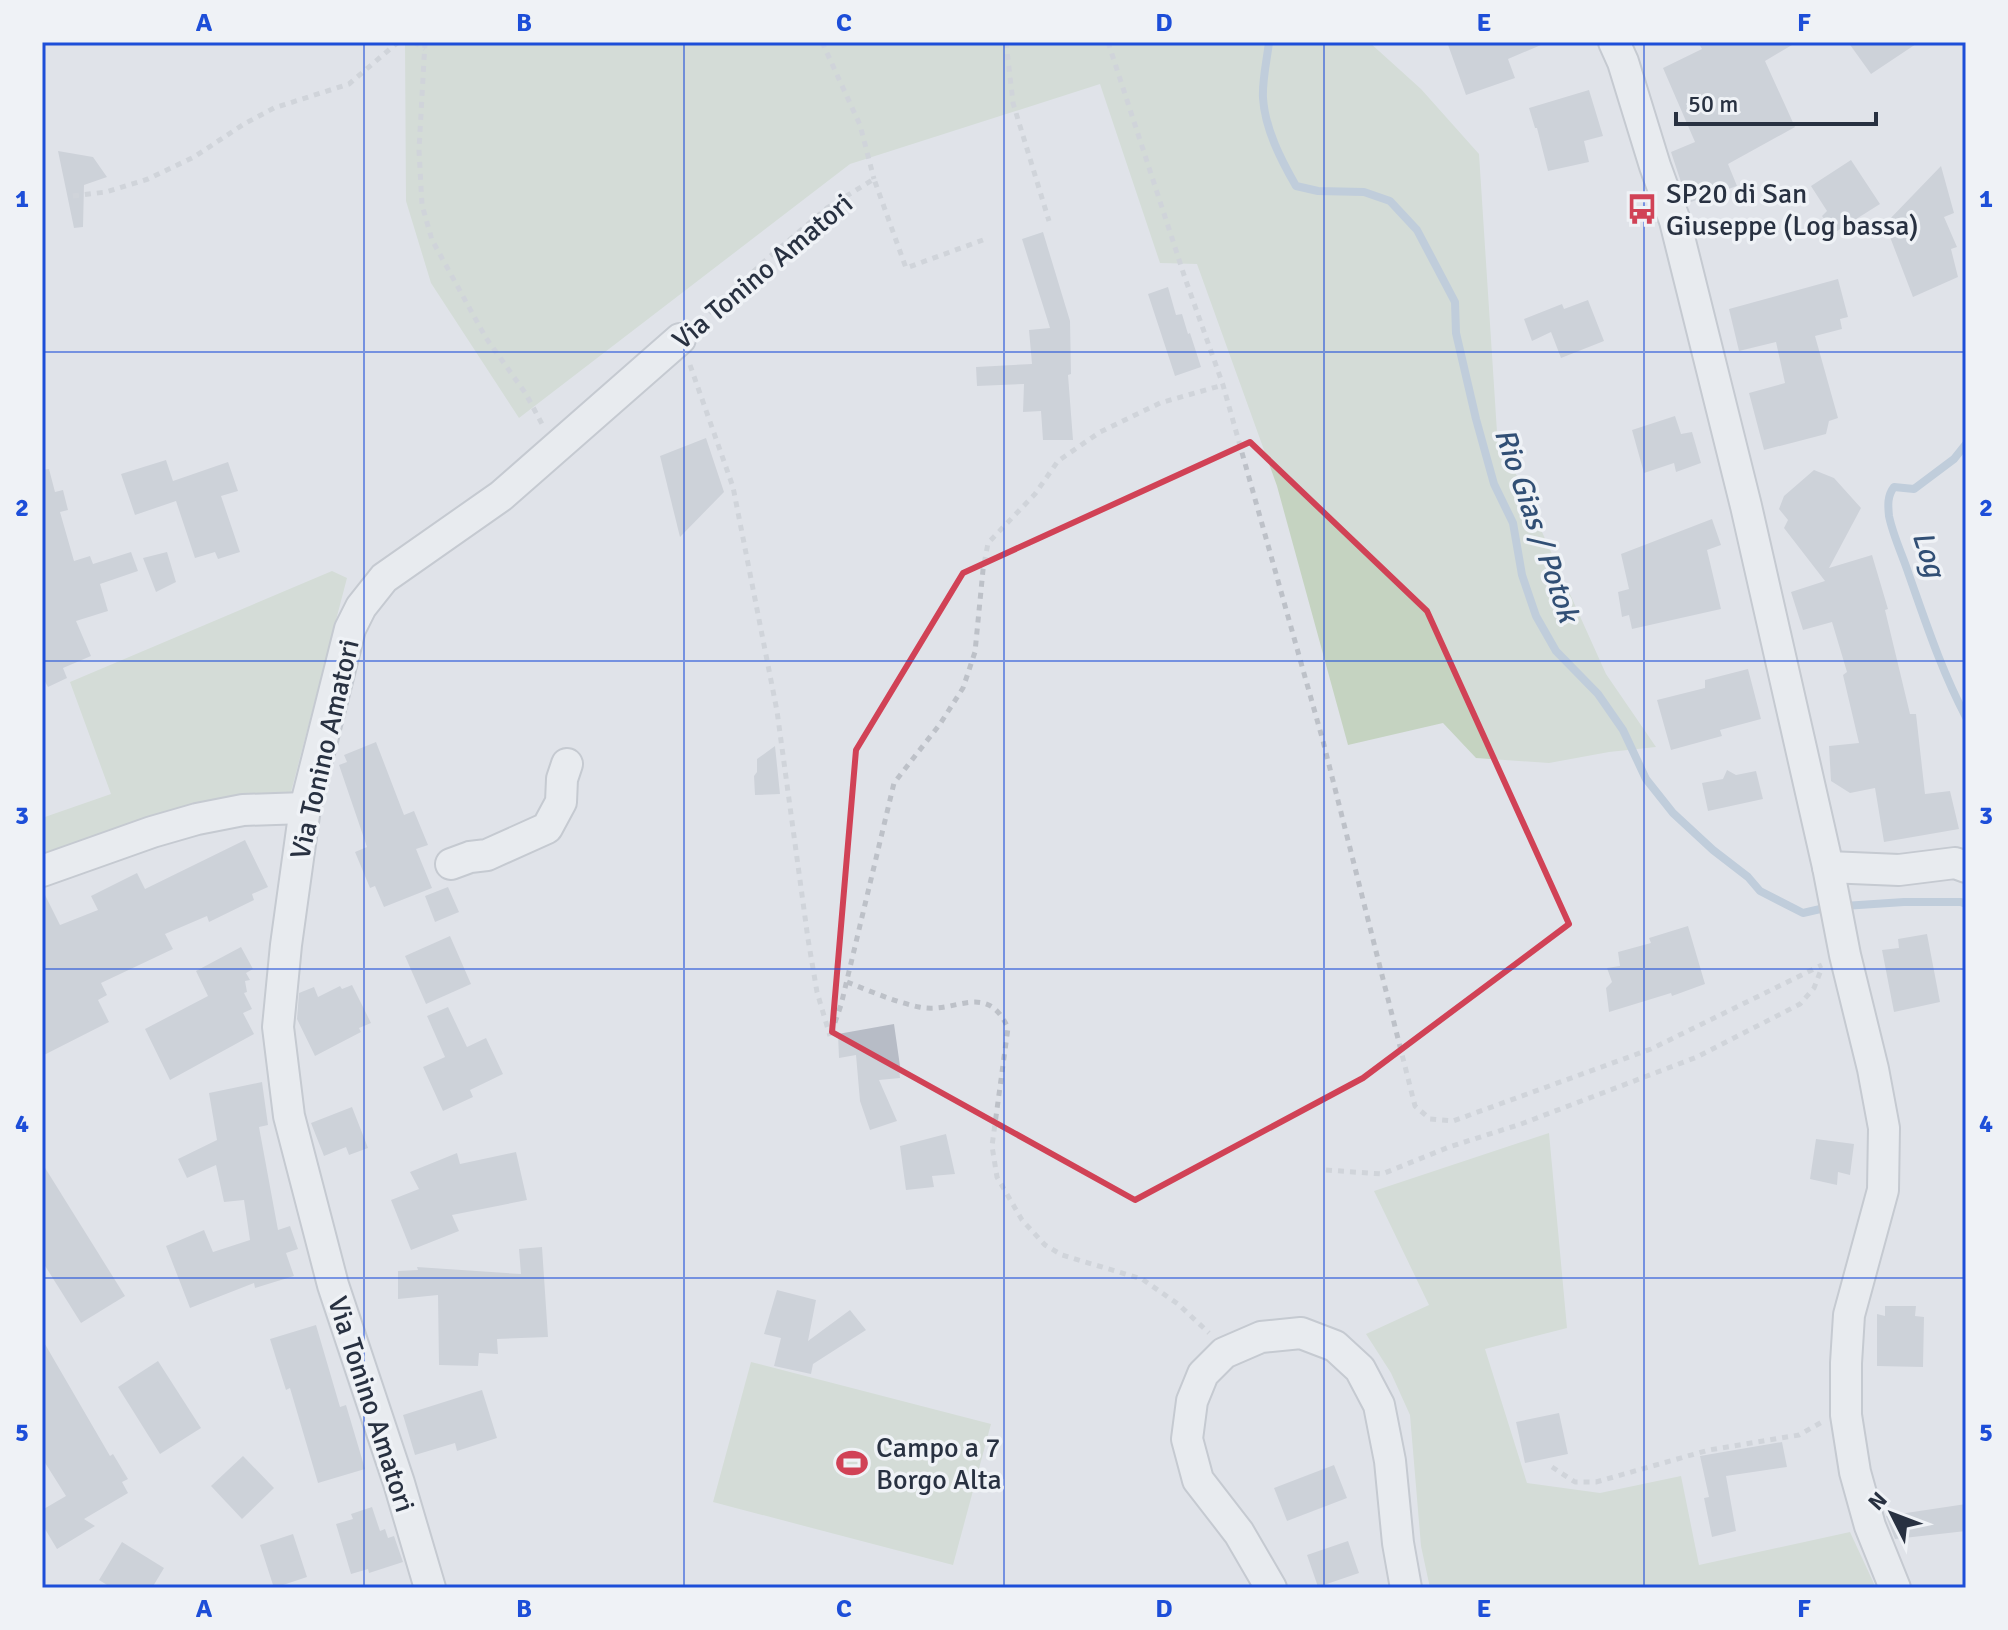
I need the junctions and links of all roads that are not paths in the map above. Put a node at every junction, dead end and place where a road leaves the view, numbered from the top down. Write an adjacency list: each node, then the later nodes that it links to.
1 (1614, 42): 6 (street)
2 (680, 339): 4 (street, Via Tonino Amatori)
3 (567, 764): 5 (street)
4 (305, 808): 8 (street); 9 (street, Via Tonino Amatori)
5 (451, 864)
6 (1828, 867): 7 (street); 12 (street)
7 (1966, 867)
8 (42, 871)
9 (419, 1585)
10 (1271, 1588): 11 (street)
11 (1406, 1588)
12 (1895, 1588)

